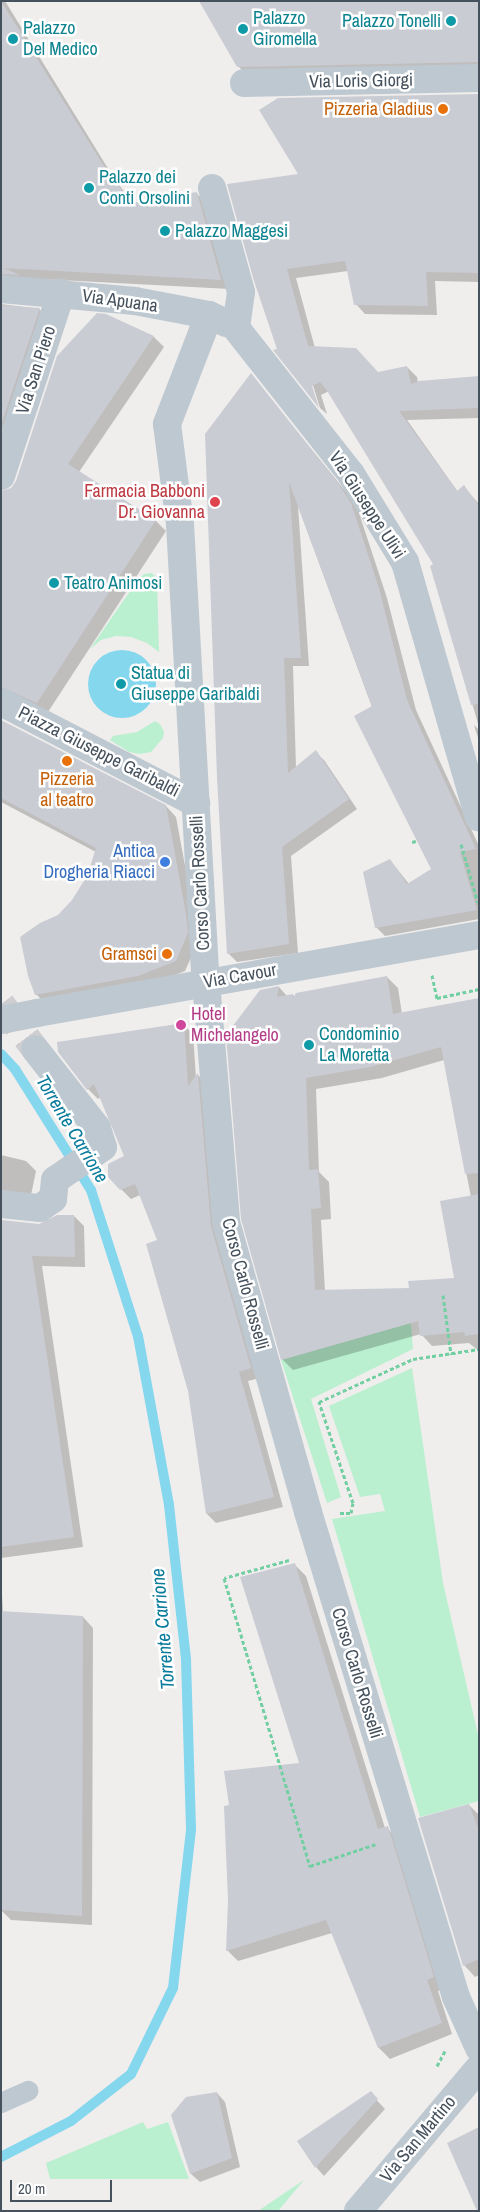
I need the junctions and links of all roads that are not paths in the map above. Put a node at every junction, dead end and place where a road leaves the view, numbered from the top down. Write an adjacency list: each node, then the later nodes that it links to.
1 (479, 78): 2 (street, Via Loris Giorgi)
2 (244, 83)
3 (212, 188): 7 (street)
4 (1, 289): 5 (street, Via Apuana)
5 (60, 293): 6 (street, Via Apuana); 8 (street, Via San Piero)
6 (209, 315): 7 (street, Via Apuana); 10 (street, Corso Carlo Rosselli)
7 (236, 328): 11 (street, Via Giuseppe Ulivi)
8 (1, 476)
9 (1, 702): 10 (street, Piazza Giuseppe Garibaldi)
10 (196, 803): 13 (street, Corso Carlo Rosselli)
11 (469, 826)
12 (479, 936): 13 (street, Via Cavour)
13 (206, 982): 14 (street, Via Cavour, bridge); 17 (street, Corso Carlo Rosselli)
14 (1, 1020)
15 (35, 1049): 16 (street)
16 (1, 1204)
17 (467, 1995): 18 (street, Corso Carlo Rosselli)
18 (479, 2048)
19 (479, 2068): 22 (street, Via San Martino)
20 (28, 2091): 21 (lane)
21 (1, 2103)
22 (358, 2211)

